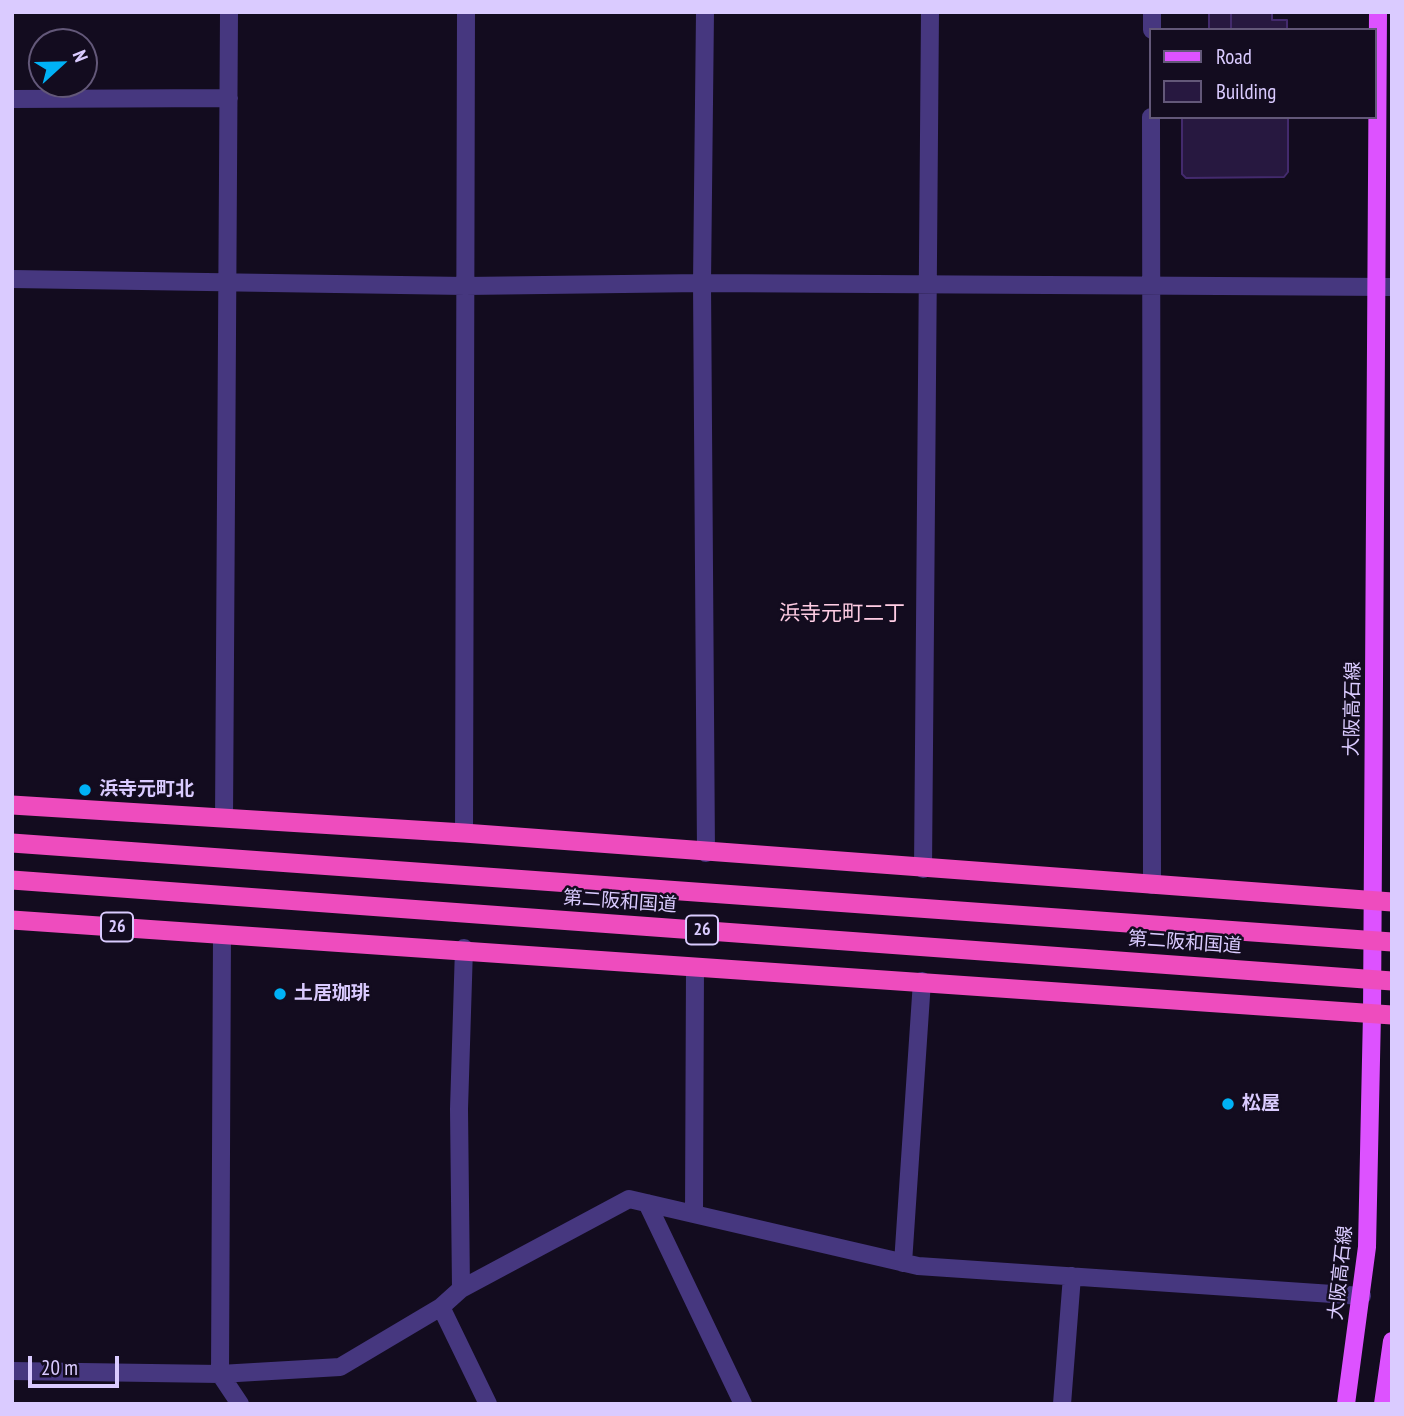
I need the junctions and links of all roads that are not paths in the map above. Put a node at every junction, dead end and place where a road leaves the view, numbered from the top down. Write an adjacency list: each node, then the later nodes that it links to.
1 (229, 12): 6 (street)
2 (466, 12): 13 (street)
3 (705, 12): 11 (street)
4 (930, 12): 12 (street)
5 (1378, 12): 14 (main road, 大阪高石線)
6 (229, 98): 7 (street); 10 (street)
7 (12, 99)
8 (1151, 119): 15 (street)
9 (12, 279): 10 (street)
10 (228, 283): 13 (street); 17 (street)
11 (702, 283): 12 (street); 13 (street); 20 (street)
12 (930, 285): 15 (street); 21 (street)
13 (465, 286): 18 (street)
14 (1385, 287): 15 (street); 24 (main road, 大阪高石線)
15 (1149, 288): 23 (street)
16 (12, 805): 17 (highway)
17 (224, 818): 18 (highway)
18 (464, 833): 20 (highway)
19 (12, 843): 28 (highway, 第二阪和国道 / 26, bridge)
20 (706, 852): 21 (highway)
21 (923, 869): 23 (highway)
22 (12, 880): 32 (highway, 第二阪和国道 / 26, bridge)
23 (1152, 885): 24 (highway)
24 (1372, 901): 25 (highway); 33 (main road, 大阪高石線)
25 (1392, 902)
26 (12, 920): 27 (highway, 26)
27 (222, 934): 29 (highway, 26); 43 (street)
28 (1392, 942)
29 (464, 948): 30 (highway, 26); 38 (street)
30 (695, 967): 31 (highway, 26); 35 (street)
31 (922, 981): 33 (highway, 26); 36 (street)
32 (1392, 981)
33 (1382, 1014): 39 (main road, 大阪高石線)
34 (647, 1203): 35 (street); 38 (street); 46 (street)
35 (694, 1214): 36 (street)
36 (903, 1263): 37 (street)
37 (1072, 1276): 39 (street); 47 (street)
38 (461, 1289): 40 (street)
39 (1362, 1296): 48 (main road, 大阪高石線)
40 (440, 1307): 43 (street); 45 (street)
41 (1392, 1341): 49 (main road)
42 (12, 1371): 43 (street)
43 (220, 1374): 44 (street)
44 (240, 1404)
45 (488, 1404)
46 (743, 1404)
47 (1062, 1404)
48 (1346, 1404)
49 (1383, 1404)

